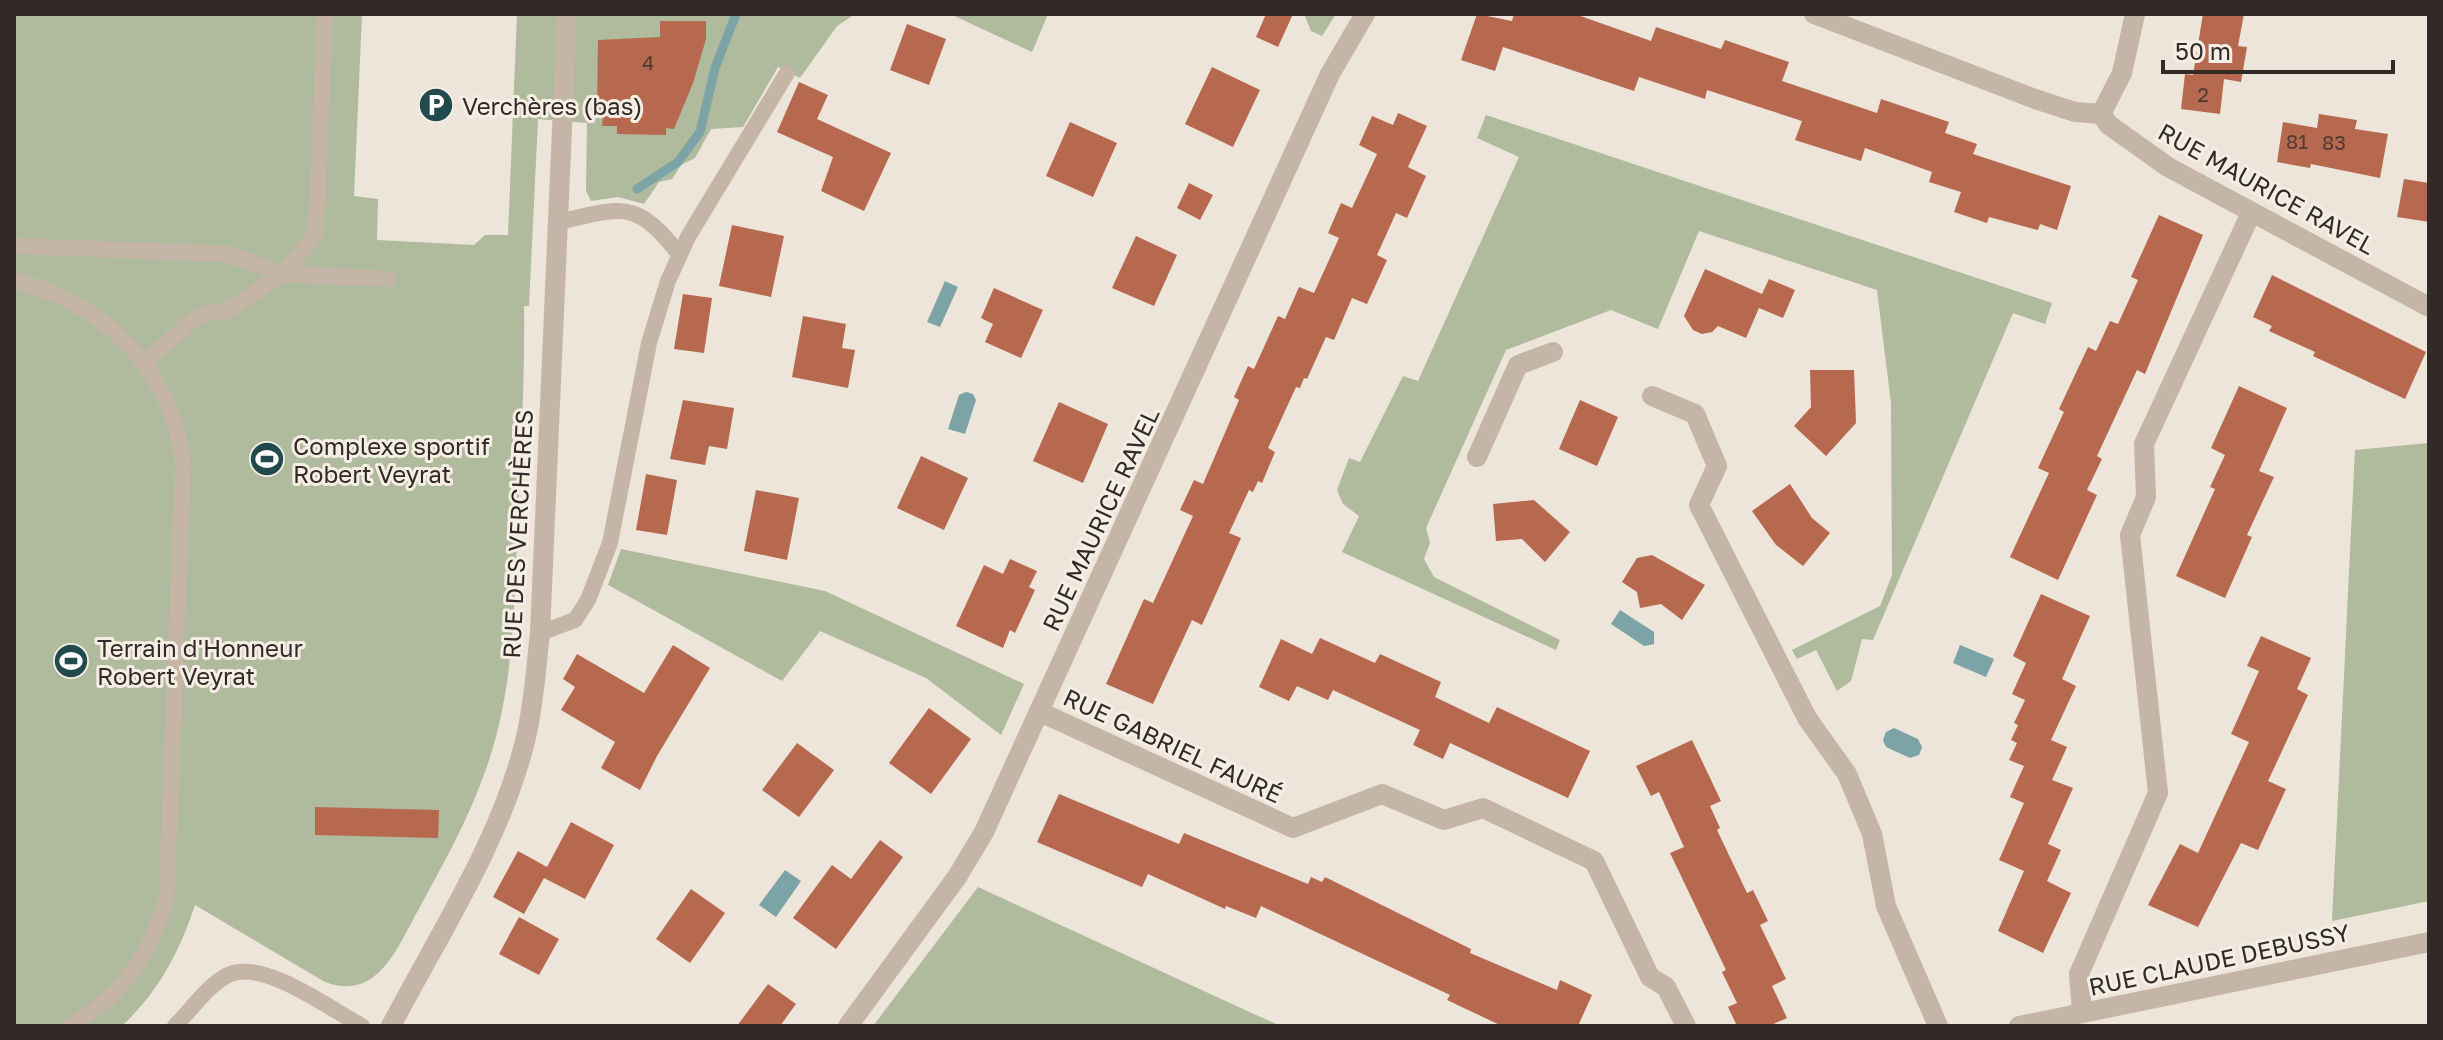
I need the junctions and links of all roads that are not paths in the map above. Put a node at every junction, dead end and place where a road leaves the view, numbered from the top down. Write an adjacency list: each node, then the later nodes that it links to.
1 (325, 14): 12 (lane)
2 (567, 14): 9 (street, RUE DES VERCHÈRES)
3 (1365, 14): 21 (street, RUE MAURICE RAVEL)
4 (1814, 14): 7 (street)
5 (2135, 14): 7 (street)
6 (787, 73): 11 (lane)
7 (2101, 114): 8 (street, RUE MAURICE RAVEL)
8 (2251, 213): 15 (street, RUE MAURICE RAVEL); 23 (street)
9 (558, 222): 11 (lane); 20 (street, RUE DES VERCHÈRES)
10 (14, 246): 12 (lane)
11 (679, 254): 20 (lane)
12 (283, 274): 13 (lane); 17 (lane)
13 (388, 279)
14 (14, 280): 17 (lane)
15 (2429, 307)
16 (1553, 352): 19 (street)
17 (145, 362): 24 (lane)
18 (1652, 396): 30 (street)
19 (1477, 457)
20 (540, 633): 27 (street, RUE DES VERCHÈRES)
21 (1040, 712): 28 (street, RUE MAURICE RAVEL); 29 (street, RUE GABRIEL FAURÉ)
22 (2429, 942): 23 (street, RUE CLAUDE DEBUSSY)
23 (2082, 1013): 31 (street, RUE CLAUDE DEBUSSY)
24 (70, 1026)
25 (175, 1026): 26 (lane)
26 (362, 1026)
27 (391, 1026)
28 (848, 1026)
29 (1686, 1026)
30 (1938, 1026)
31 (2019, 1026)

